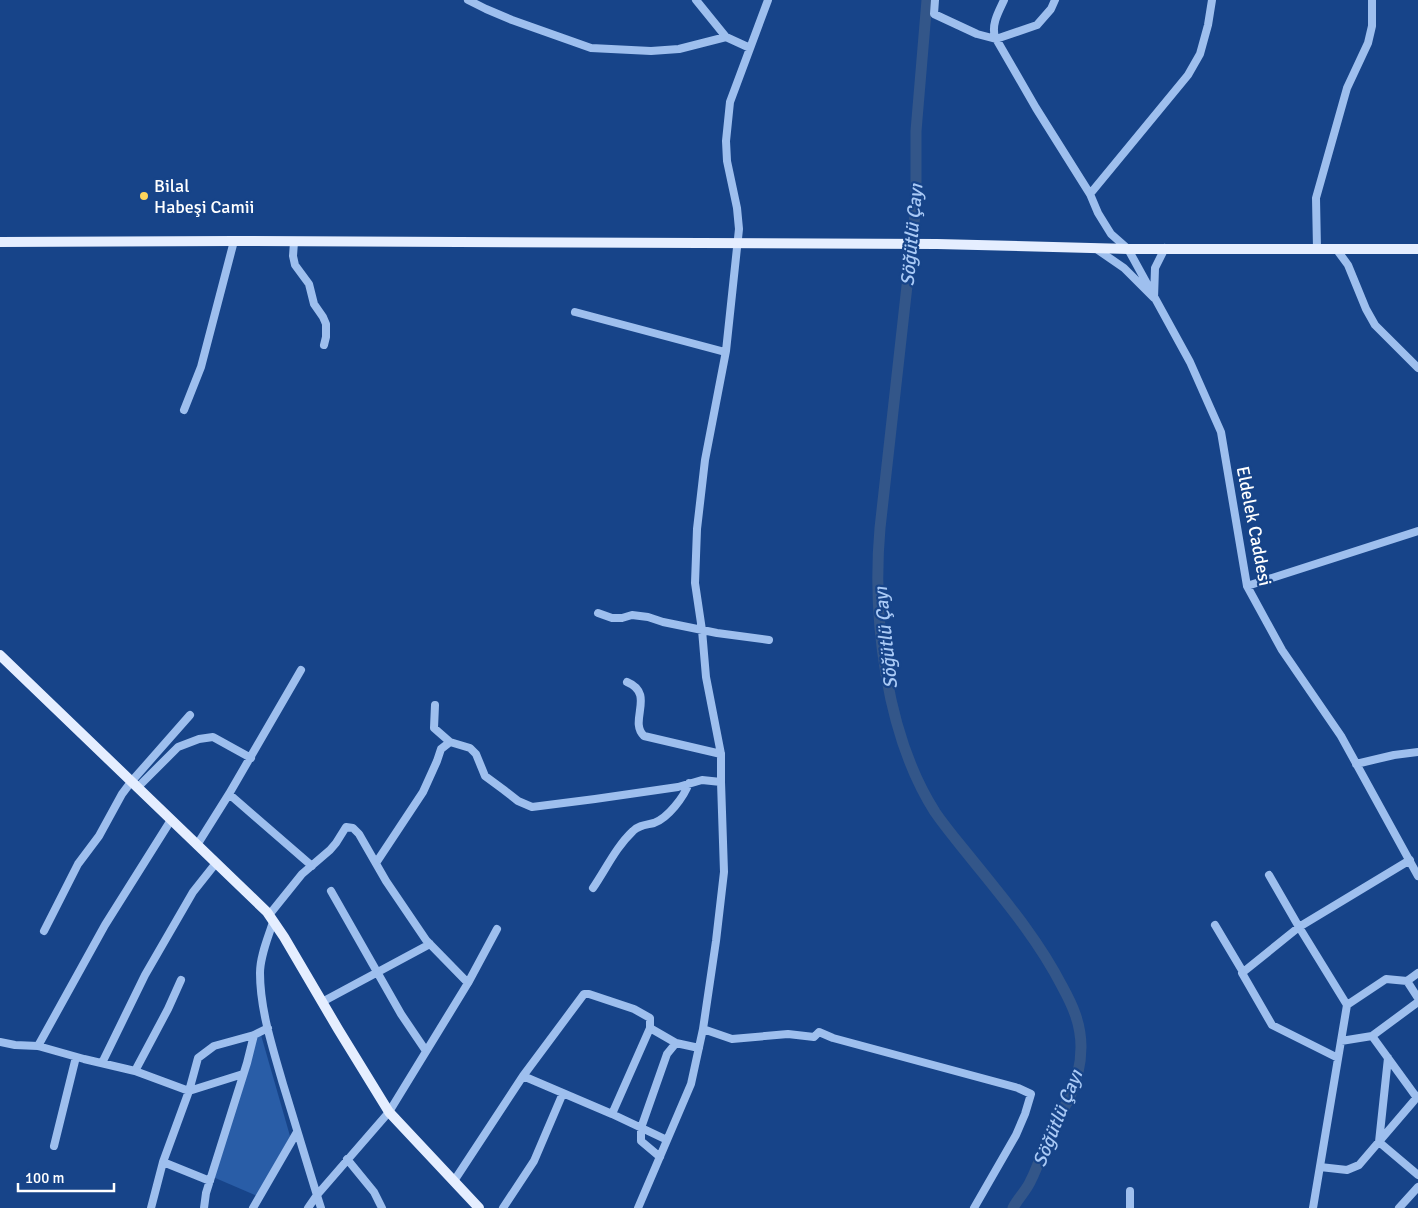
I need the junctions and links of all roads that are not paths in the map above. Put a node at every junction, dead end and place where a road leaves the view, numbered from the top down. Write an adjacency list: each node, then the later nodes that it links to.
1 (468, 0): 9 (street)
2 (696, 0): 9 (street)
3 (768, 0): 11 (street)
4 (935, 0): 10 (street)
5 (1004, 0): 10 (street)
6 (1055, 0): 10 (street)
7 (1212, 0): 12 (street)
8 (1372, 0): 21 (street)
9 (726, 38): 11 (street)
10 (996, 38): 12 (street)
11 (750, 48): 16 (street)
12 (1090, 194): 19 (street)
13 (234, 241): 14 (main road); 15 (main road); 28 (street)
14 (0, 242)
15 (294, 242): 16 (main road); 25 (street)
16 (737, 244): 17 (main road); 26 (street)
17 (1095, 248): 19 (main road); 23 (street)
18 (1165, 248): 19 (main road); 21 (main road); 23 (street)
19 (1128, 249): 23 (street, Eldelek Caddesi)
20 (1418, 249): 22 (main road)
21 (1317, 250): 22 (main road)
22 (1337, 250): 27 (street)
23 (1154, 298): 30 (street, Eldelek Caddesi)
24 (575, 312): 26 (street)
25 (324, 345)
26 (726, 352): 32 (street)
27 (1418, 368)
28 (184, 410)
29 (1418, 531): 30 (street)
30 (1247, 586): 43 (street, Eldelek Caddesi)
31 (598, 613): 32 (street)
32 (702, 630): 33 (street); 41 (street)
33 (769, 640)
34 (0, 655): 46 (main road)
35 (301, 670): 42 (street)
36 (627, 682): 41 (street)
37 (436, 705): 39 (street)
38 (190, 716): 46 (street)
39 (450, 742): 45 (street); 52 (street)
40 (1418, 752): 43 (street)
41 (721, 754): 44 (street)
42 (251, 758): 46 (street); 47 (street)
43 (1356, 764): 50 (street, Eldelek Caddesi)
44 (721, 782): 45 (street); 76 (street)
45 (689, 783): 56 (street)
46 (134, 785): 48 (main road); 62 (street)
47 (230, 794): 49 (street); 53 (street)
48 (171, 820): 49 (main road); 82 (street)
49 (197, 845): 51 (main road)
50 (1410, 860): 54 (street, Eldelek Caddesi); 60 (street)
51 (216, 863): 58 (main road); 88 (street)
52 (376, 863): 53 (street); 63 (street)
53 (312, 866): 58 (street)
54 (1417, 871)
55 (1269, 875): 60 (street)
56 (594, 888)
57 (331, 891): 64 (street)
58 (271, 919): 71 (main road); 74 (street)
59 (1215, 925): 65 (street)
60 (1299, 927): 65 (street); 73 (street)
61 (497, 929): 69 (street)
62 (44, 931)
63 (430, 944): 64 (street); 69 (street)
64 (378, 972): 71 (street); 84 (street)
65 (1243, 972): 86 (street)
66 (1418, 973): 68 (street)
67 (181, 980): 89 (street)
68 (1407, 981): 70 (street); 73 (street)
69 (468, 983): 84 (street)
70 (1418, 998)
71 (322, 1002): 95 (main road)
72 (1418, 1002): 78 (street)
73 (1346, 1005): 79 (street)
74 (268, 1028): 77 (street); 98 (street)
75 (650, 1028): 81 (street); 91 (street); 96 (street)
76 (703, 1029): 83 (street); 121 (street)
77 (254, 1035): 90 (street); 92 (street)
78 (1372, 1036): 79 (street); 87 (street)
79 (1341, 1041): 86 (street)
80 (0, 1042): 82 (street)
81 (676, 1043): 83 (street); 97 (street)
82 (38, 1046): 85 (street)
83 (699, 1048): 99 (street)
84 (426, 1051): 95 (street)
85 (76, 1057): 88 (street); 101 (street)
86 (1338, 1058): 105 (street)
87 (1388, 1058): 94 (street); 100 (street)
88 (102, 1063): 89 (street)
89 (134, 1071): 92 (street)
90 (243, 1074): 92 (street); 107 (street)
91 (523, 1076): 93 (street); 108 (street)
92 (189, 1091): 104 (street)
93 (563, 1093): 96 (street); 119 (street)
94 (1417, 1097): 100 (street)
95 (389, 1112): 103 (street); 108 (main road)
96 (612, 1114): 97 (street)
97 (641, 1128): 99 (street); 102 (street)
98 (297, 1132): 111 (street); 114 (street)
99 (667, 1140): 102 (street)
100 (1379, 1142): 105 (street); 106 (street)
101 (54, 1146)
102 (660, 1157): 120 (street)
103 (347, 1159): 111 (street); 117 (street)
104 (163, 1162): 107 (street); 112 (street)
105 (1320, 1167): 123 (street)
106 (1418, 1175)
107 (210, 1181): 113 (street)
108 (454, 1181): 118 (main road)
109 (1418, 1187): 124 (street)
110 (1130, 1191): 122 (street)
111 (317, 1195): 115 (street); 116 (street)
112 (152, 1208)
113 (204, 1208)
114 (254, 1208)
115 (308, 1208)
116 (320, 1208)
117 (382, 1208)
118 (478, 1208)
119 (503, 1208)
120 (638, 1208)
121 (974, 1208)
122 (1130, 1208)
123 (1313, 1208)
124 (1400, 1208)

